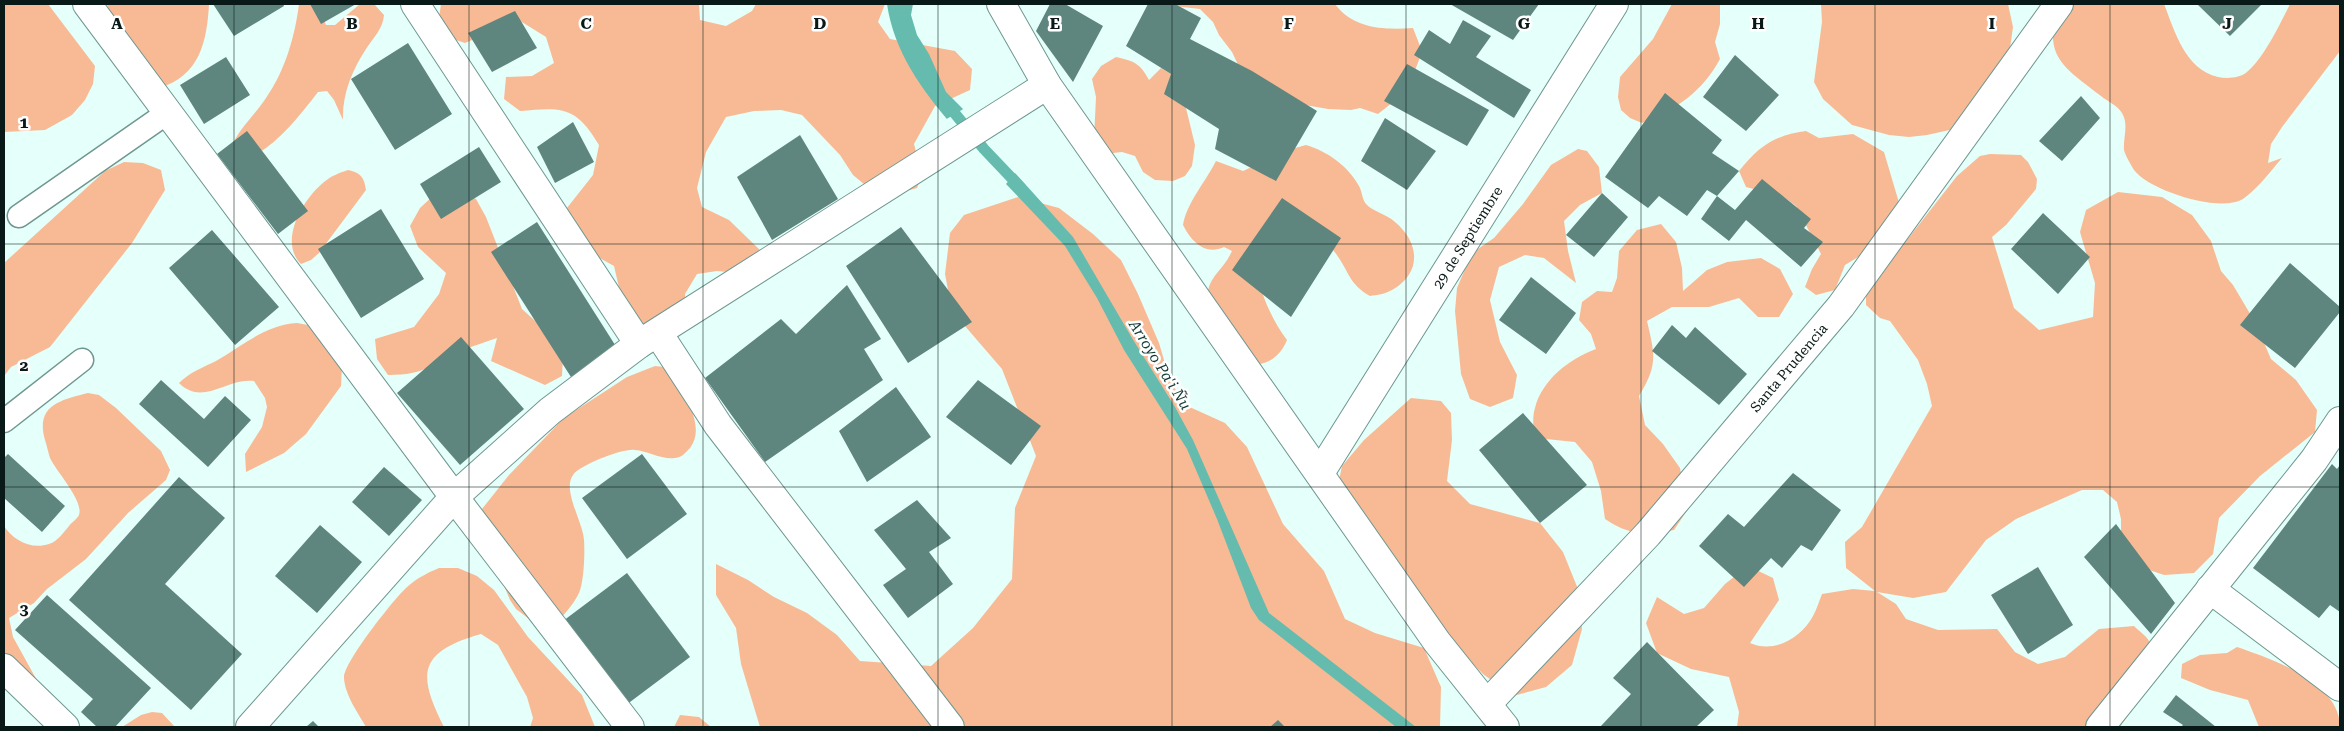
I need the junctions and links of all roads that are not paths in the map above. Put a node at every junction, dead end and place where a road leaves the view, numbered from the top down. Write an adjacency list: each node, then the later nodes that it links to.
1 (86, 4): 7 (street)
2 (415, 4): 9 (street)
3 (1000, 4): 6 (street)
4 (1614, 4): 13 (street, 29 de Septiembre)
5 (2059, 4): 18 (street, Santa Prudencia)
6 (1047, 85): 9 (street); 13 (street)
7 (168, 113): 8 (lane); 14 (street)
8 (19, 216)
9 (648, 338): 14 (street); 22 (street)
10 (82, 360): 11 (lane)
11 (4, 421)
12 (2340, 422): 15 (street)
13 (1320, 472): 18 (street)
14 (454, 497): 20 (street); 21 (street)
15 (2210, 589): 17 (street); 24 (street)
16 (4, 668): 19 (street)
17 (2340, 687)
18 (1487, 704): 23 (street)
19 (65, 727)
20 (250, 727)
21 (630, 727)
22 (950, 727)
23 (1505, 727)
24 (2100, 727)

